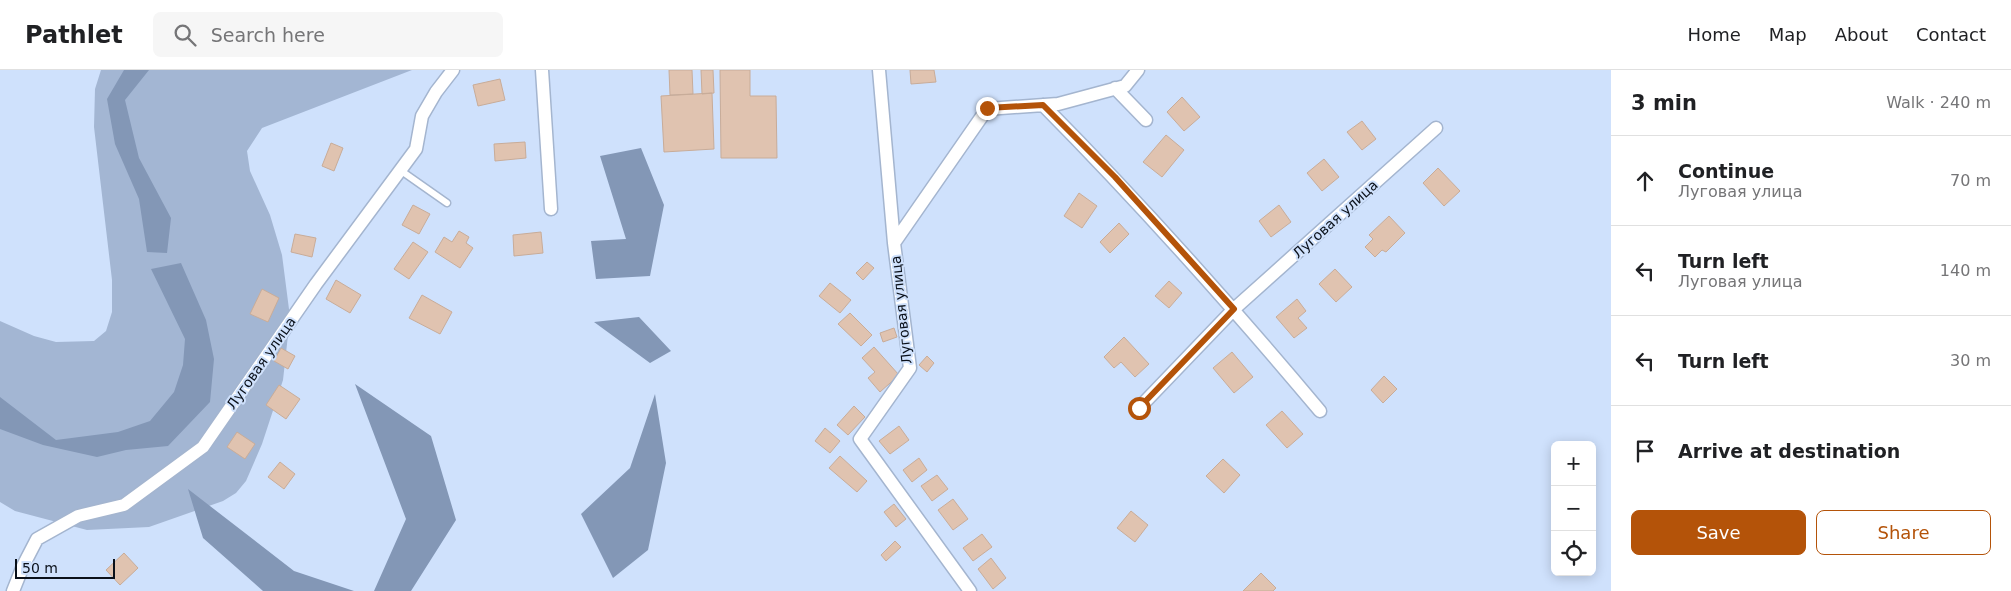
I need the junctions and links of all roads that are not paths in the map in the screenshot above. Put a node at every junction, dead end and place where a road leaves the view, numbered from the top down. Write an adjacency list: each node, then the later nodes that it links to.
1 (453, 70): 9 (street, Луговая улица)
2 (542, 70): 11 (street)
3 (879, 70): 12 (street, Луговая улица)
4 (1138, 70): 5 (street)
5 (1115, 88): 6 (street); 7 (street)
6 (1043, 105): 12 (street); 13 (street)
7 (1146, 120)
8 (1436, 128): 13 (street, Луговая улица)
9 (400, 170): 10 (lane); 16 (street, Луговая улица)
10 (447, 204)
11 (551, 209)
12 (894, 243): 17 (street, Луговая улица)
13 (1234, 309): 14 (street, Луговая улица); 15 (street)
14 (1139, 408)
15 (1320, 411)
16 (13, 591)
17 (970, 591)

